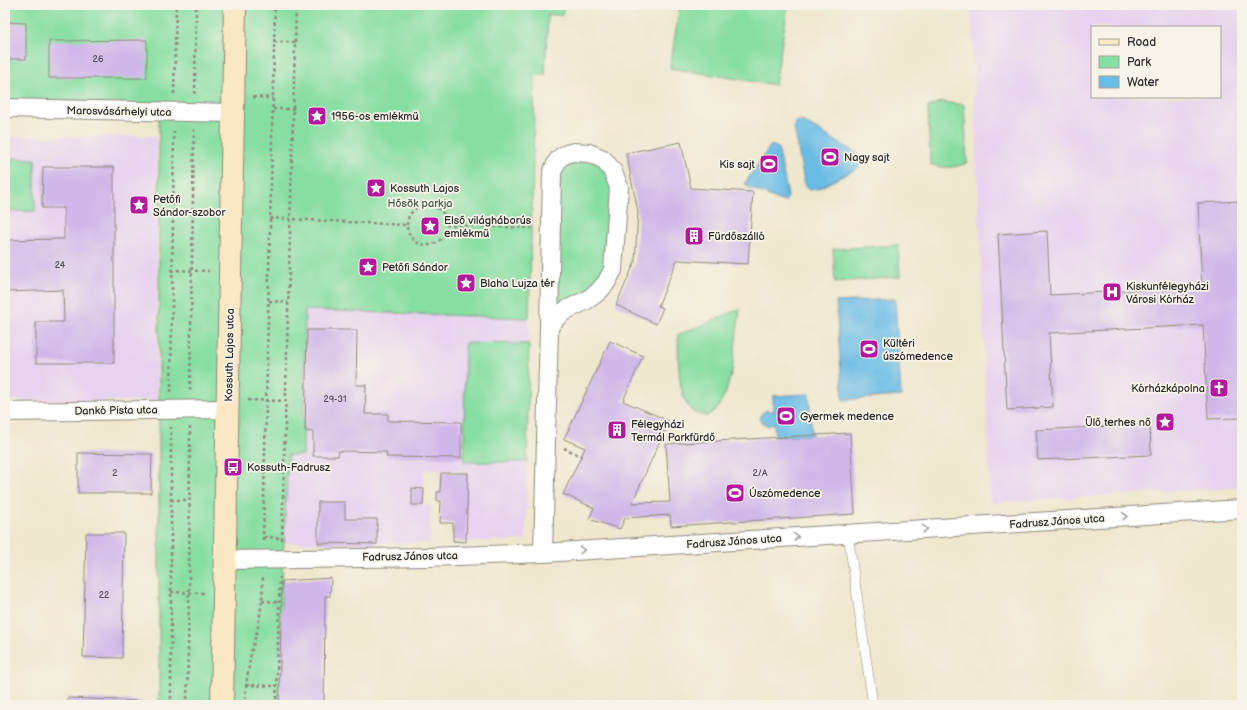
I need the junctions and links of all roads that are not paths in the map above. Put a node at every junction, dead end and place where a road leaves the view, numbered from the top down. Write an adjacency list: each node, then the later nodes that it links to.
1 (235, 5): 3 (street, Kossuth Lajos utca)
2 (5, 108): 3 (street, Marosvásárhelyi utca)
3 (233, 113): 5 (street, Kossuth Lajos utca)
4 (549, 327): 4 (street); 9 (street)
5 (228, 409): 6 (street, Dankó Pista utca); 10 (street, Kossuth Lajos utca)
6 (5, 412)
7 (1242, 509): 8 (street, Fadrusz János utca, one-way to 7)
8 (848, 534): 9 (street, Fadrusz János utca, one-way to 8); 12 (lane)
9 (543, 553): 10 (street, Fadrusz János utca)
10 (225, 560): 11 (street, Kossuth Lajos utca)
11 (222, 705)
12 (873, 705)

